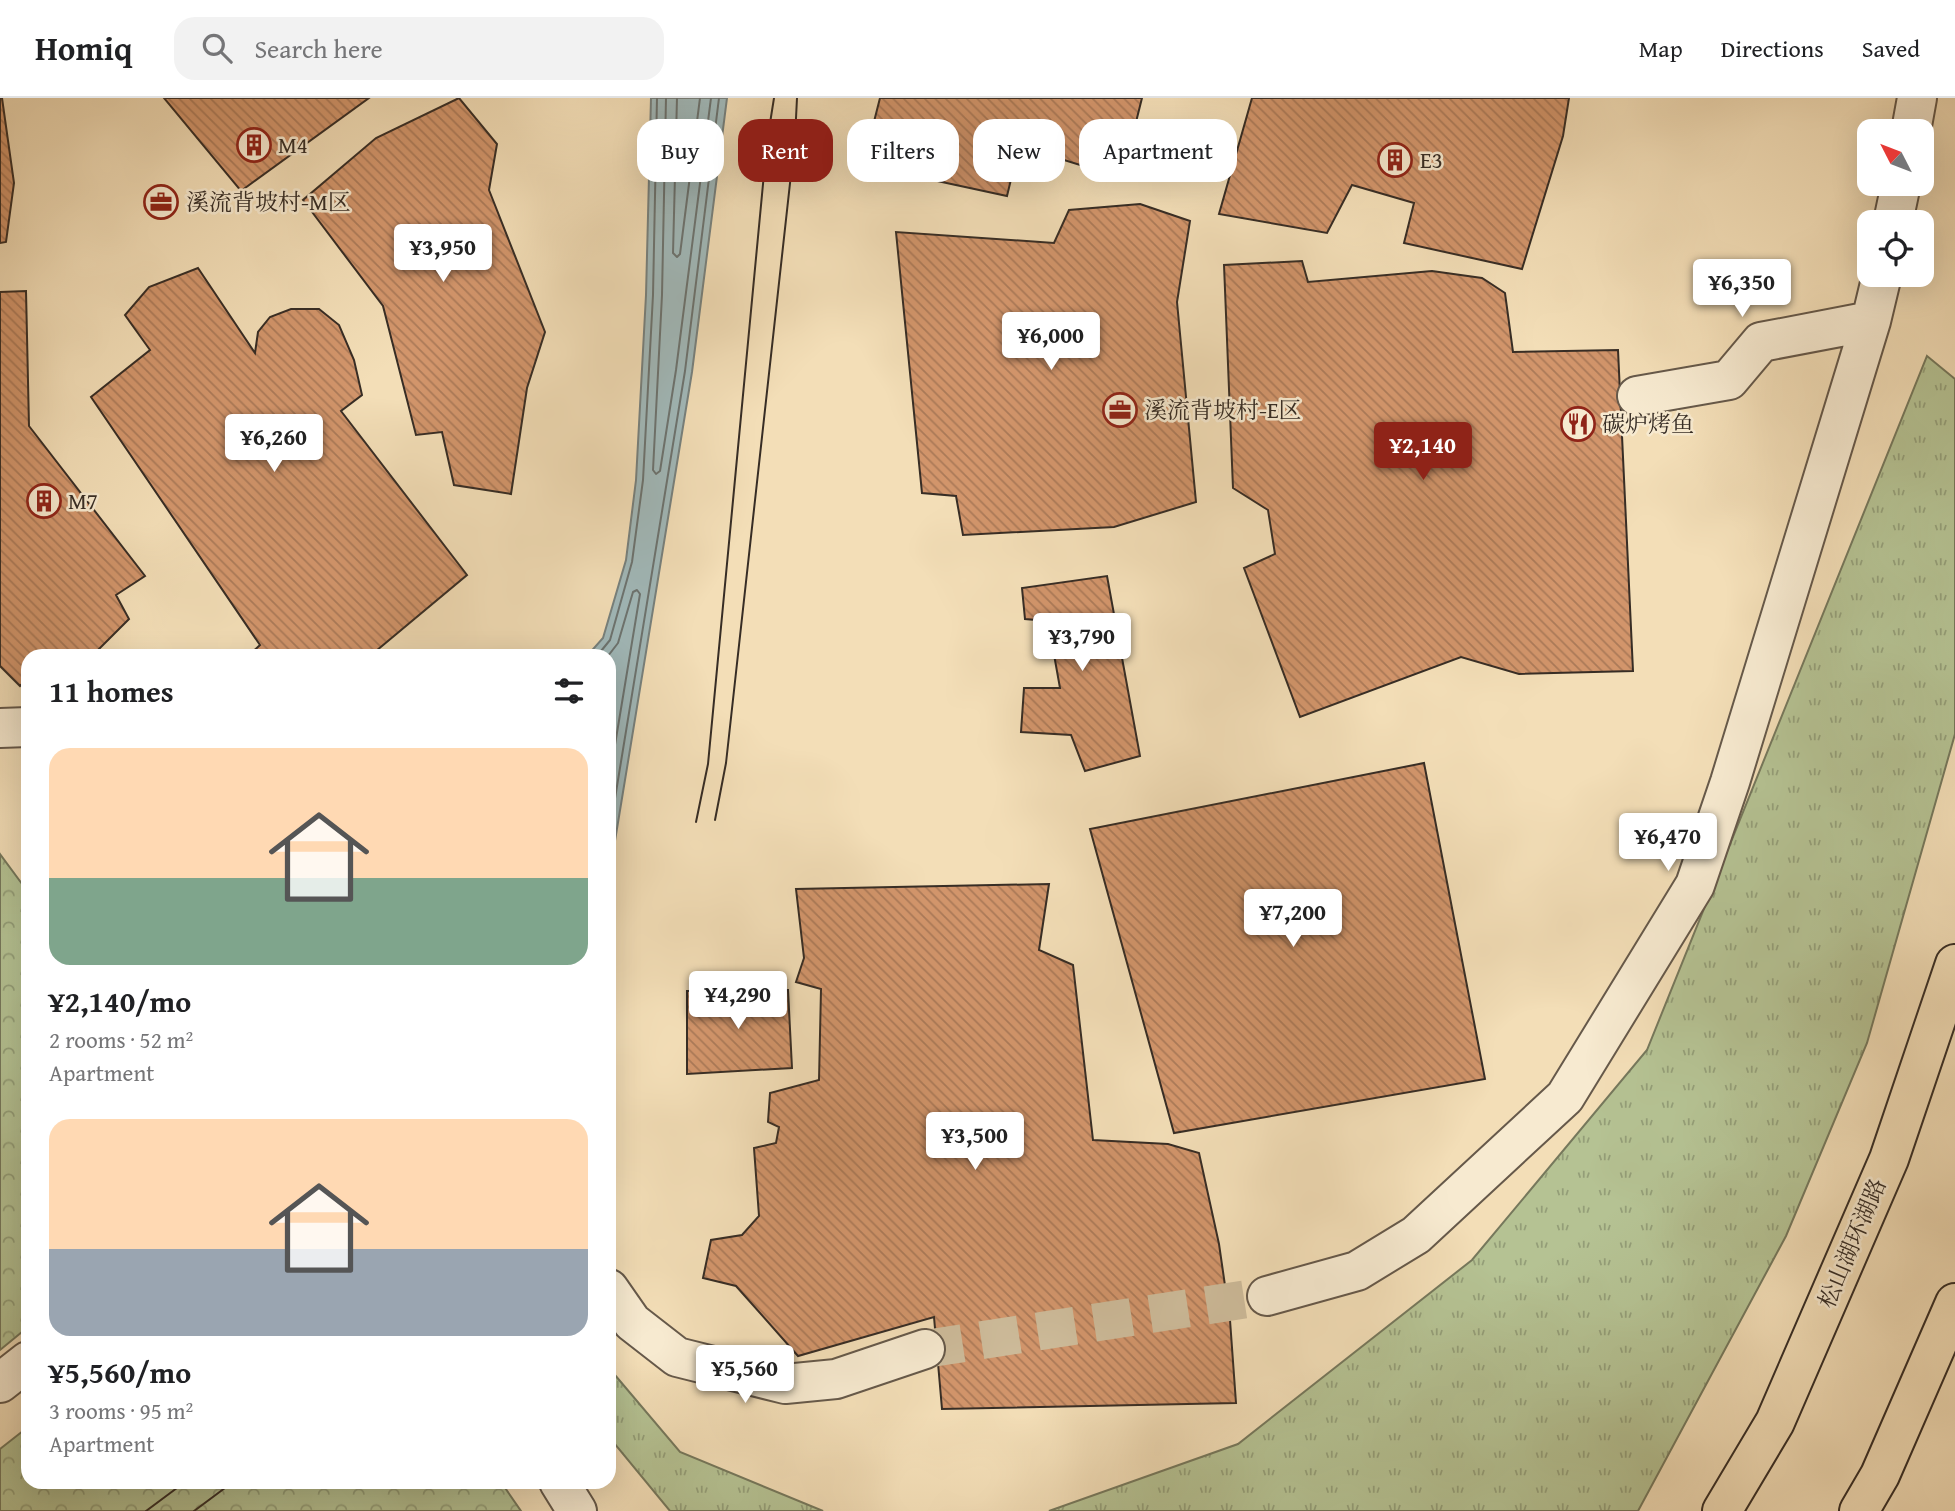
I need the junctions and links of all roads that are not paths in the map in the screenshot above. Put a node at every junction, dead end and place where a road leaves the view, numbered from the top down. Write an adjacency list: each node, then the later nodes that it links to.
1 (1917, 98): 2 (street)
2 (1913, 119)
3 (1879, 287): 4 (street)
4 (1871, 321): 5 (street); 9 (street)
5 (1637, 396)
6 (21, 727): 7 (street)
7 (0, 728)
8 (1955, 964): 17 (main road, 松山湖环湖路)
9 (1267, 1296)
10 (616, 1299): 12 (street)
11 (1955, 1303): 18 (main road)
12 (925, 1349)
13 (21, 1366): 14 (street)
14 (0, 1382)
15 (563, 1489): 16 (street)
16 (577, 1511)
17 (1722, 1511)
18 (1859, 1511)

